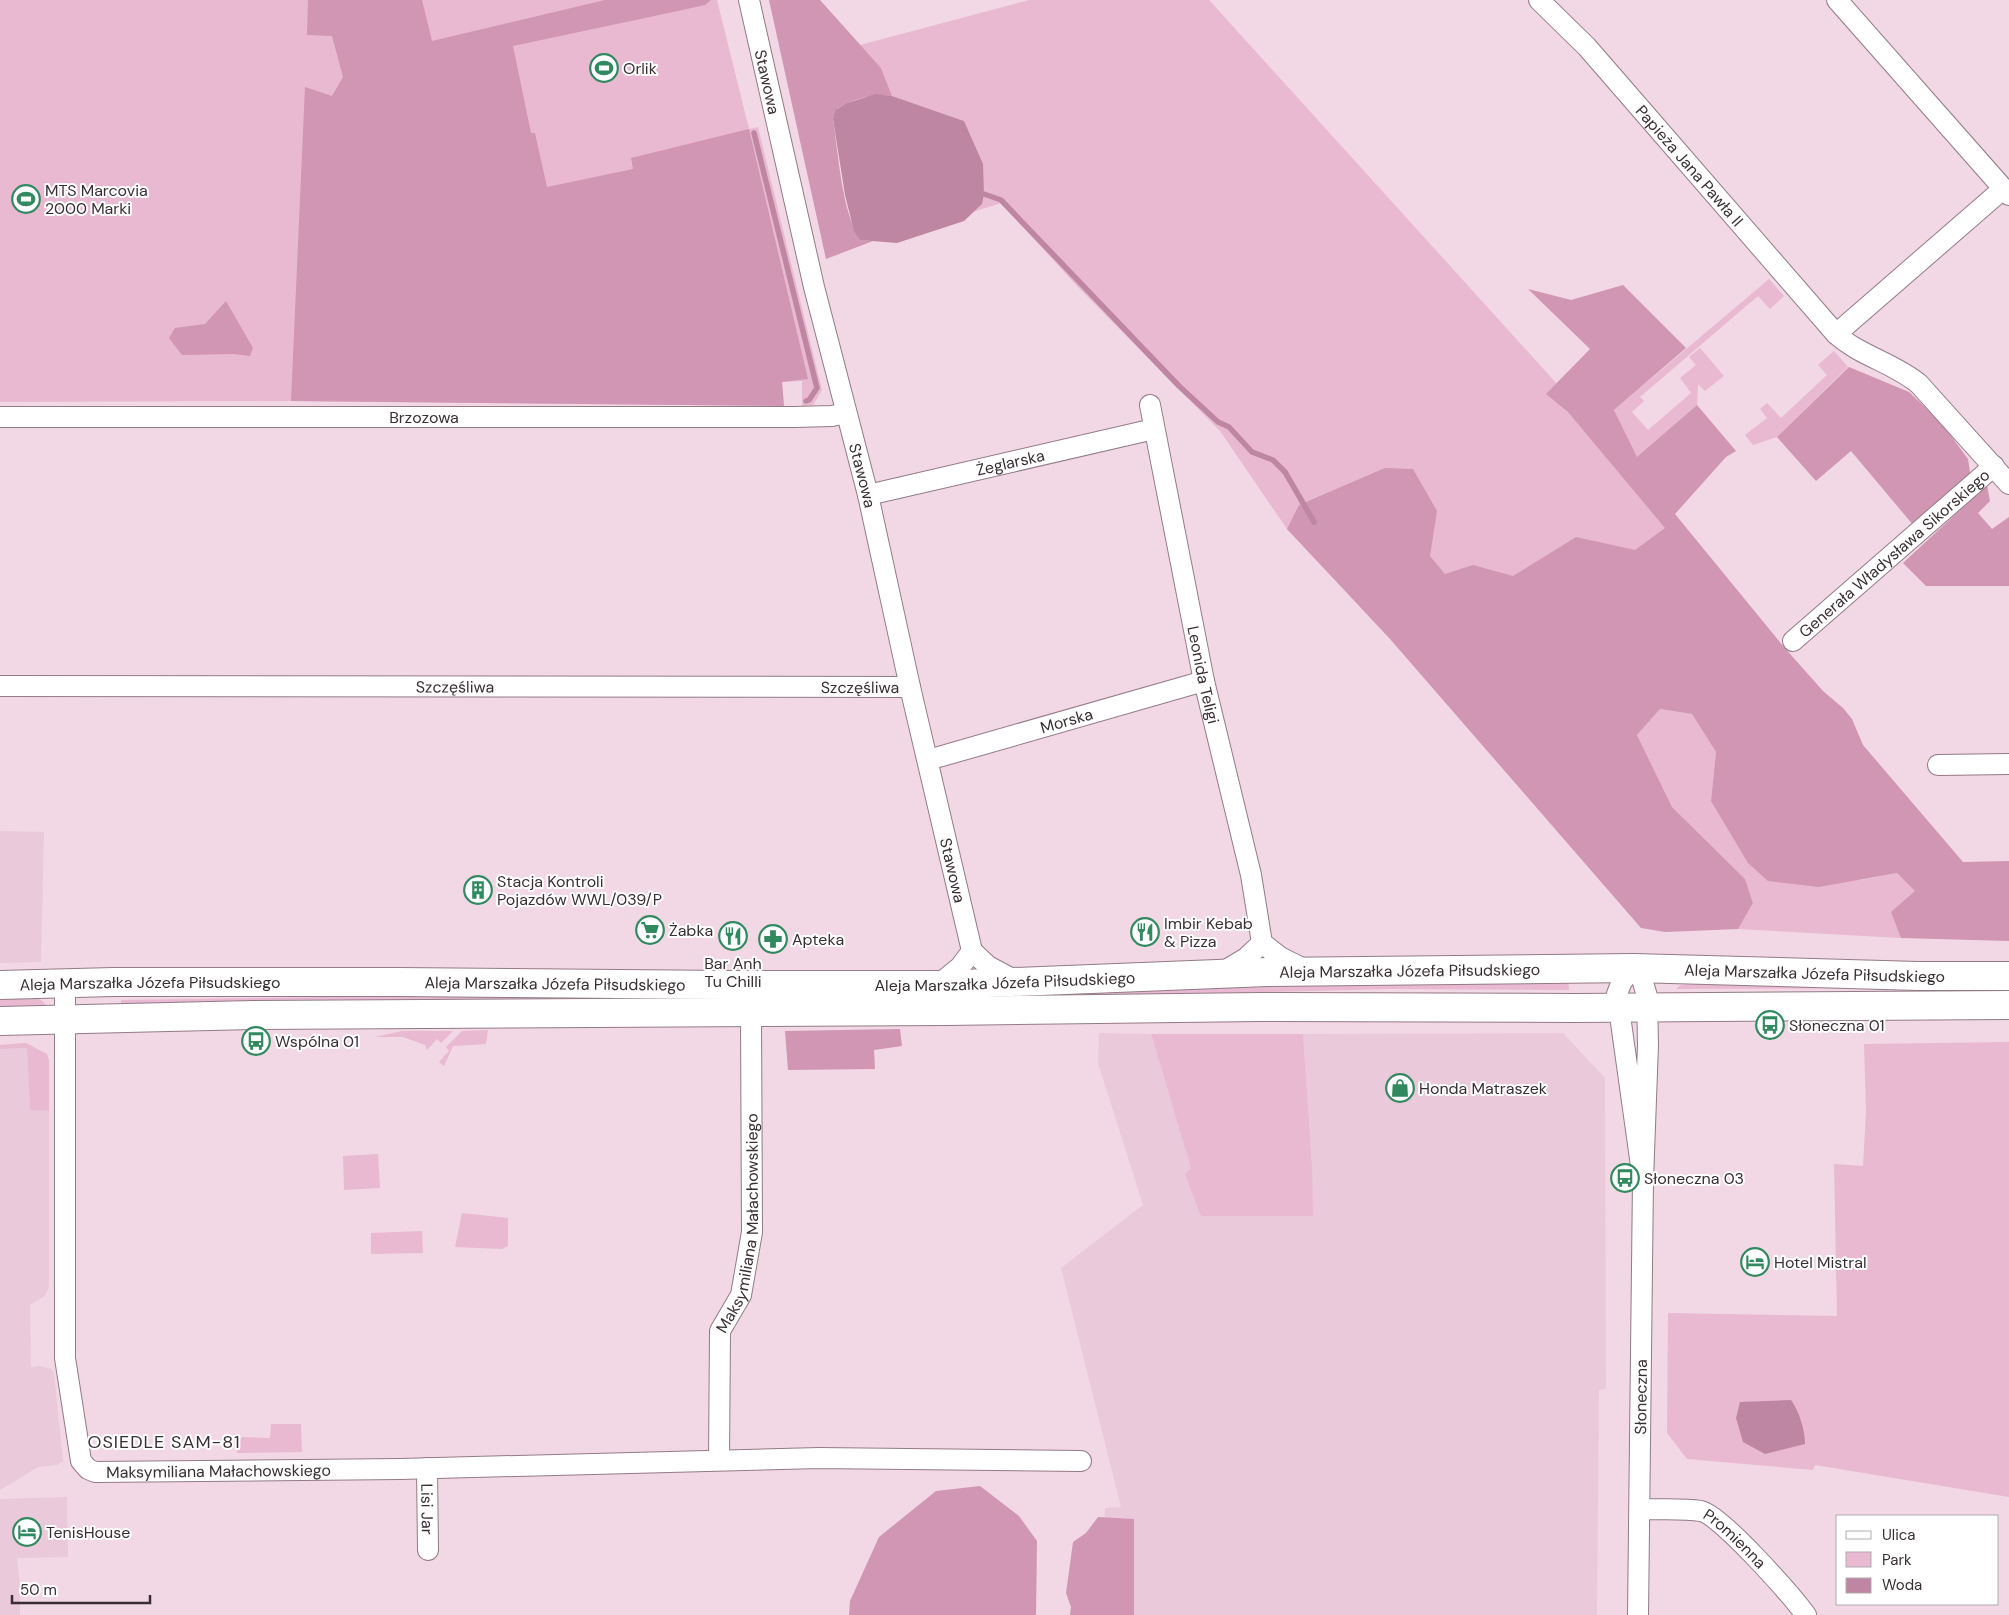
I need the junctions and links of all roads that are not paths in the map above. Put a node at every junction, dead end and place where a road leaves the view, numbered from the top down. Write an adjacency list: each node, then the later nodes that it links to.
1 (749, 0): 7 (street, Stawowa)
2 (1539, 0): 5 (street, Papieża Jana Pawła II)
3 (1837, 0): 4 (street)
4 (2006, 192): 5 (street)
5 (1836, 334): 10 (street, Papieża Jana Pawła II)
6 (1150, 405): 9 (street, Leonida Teligi)
7 (846, 413): 8 (street, Brzozowa); 12 (street, Stawowa)
8 (0, 417)
9 (1154, 429): 12 (street, Żeglarska); 14 (street, Leonida Teligi)
10 (1994, 466): 11 (street, Papieża Jana Pawła II); 13 (street, Generała Władysława Sikorskiego)
11 (2009, 484)
12 (868, 495): 16 (street, Stawowa)
13 (1793, 641)
14 (1204, 681): 17 (street, Morska); 20 (street, Leonida Teligi)
15 (0, 686): 16 (street, Szczęśliwa)
16 (910, 687): 17 (street, Stawowa)
17 (928, 760): 21 (street, Stawowa)
18 (2009, 764): 19 (street)
19 (1938, 765)
20 (1262, 943): 23 (street); 24 (street)
21 (972, 950): 27 (street); 29 (street)
22 (1634, 968): 23 (main road, Aleja Marszałka Józefa Piłsudskiego); 25 (main road, Aleja Marszałka Józefa Piłsudskiego); 31 (street, Słoneczna); 32 (street, Słoneczna)
23 (1310, 972): 24 (main road, Aleja Marszałka Józefa Piłsudskiego)
24 (1220, 974): 27 (main road, Aleja Marszałka Józefa Piłsudskiego)
25 (2009, 976)
26 (65, 983): 28 (main road, Aleja Marszałka Józefa Piłsudskiego); 29 (main road, Aleja Marszałka Józefa Piłsudskiego); 34 (street, Maksymiliana Małachowskiego)
27 (1019, 983): 29 (main road, Aleja Marszałka Józefa Piłsudskiego)
28 (0, 985)
29 (938, 985)
30 (2009, 1005): 31 (main road, Aleja Marszałka Józefa Piłsudskiego)
31 (1647, 1006): 32 (main road, Aleja Marszałka Józefa Piłsudskiego); 36 (street, Słoneczna)
32 (1618, 1007): 33 (main road, Aleja Marszałka Józefa Piłsudskiego); 36 (street, Słoneczna)
33 (751, 1012): 34 (main road, Aleja Marszałka Józefa Piłsudskiego); 37 (street, Maksymiliana Małachowskiego)
34 (65, 1019): 35 (main road, Aleja Marszałka Józefa Piłsudskiego); 39 (street, Maksymiliana Małachowskiego)
35 (0, 1021)
36 (1643, 1180): 40 (street, Słoneczna)
37 (719, 1460): 38 (street, Maksymiliana Małachowskiego); 39 (street, Maksymiliana Małachowskiego)
38 (1081, 1460)
39 (427, 1468): 41 (street, Lisi Jar)
40 (1640, 1509): 42 (street, Słoneczna); 43 (street, Promienna)
41 (428, 1550)
42 (1638, 1615)
43 (1806, 1615)

